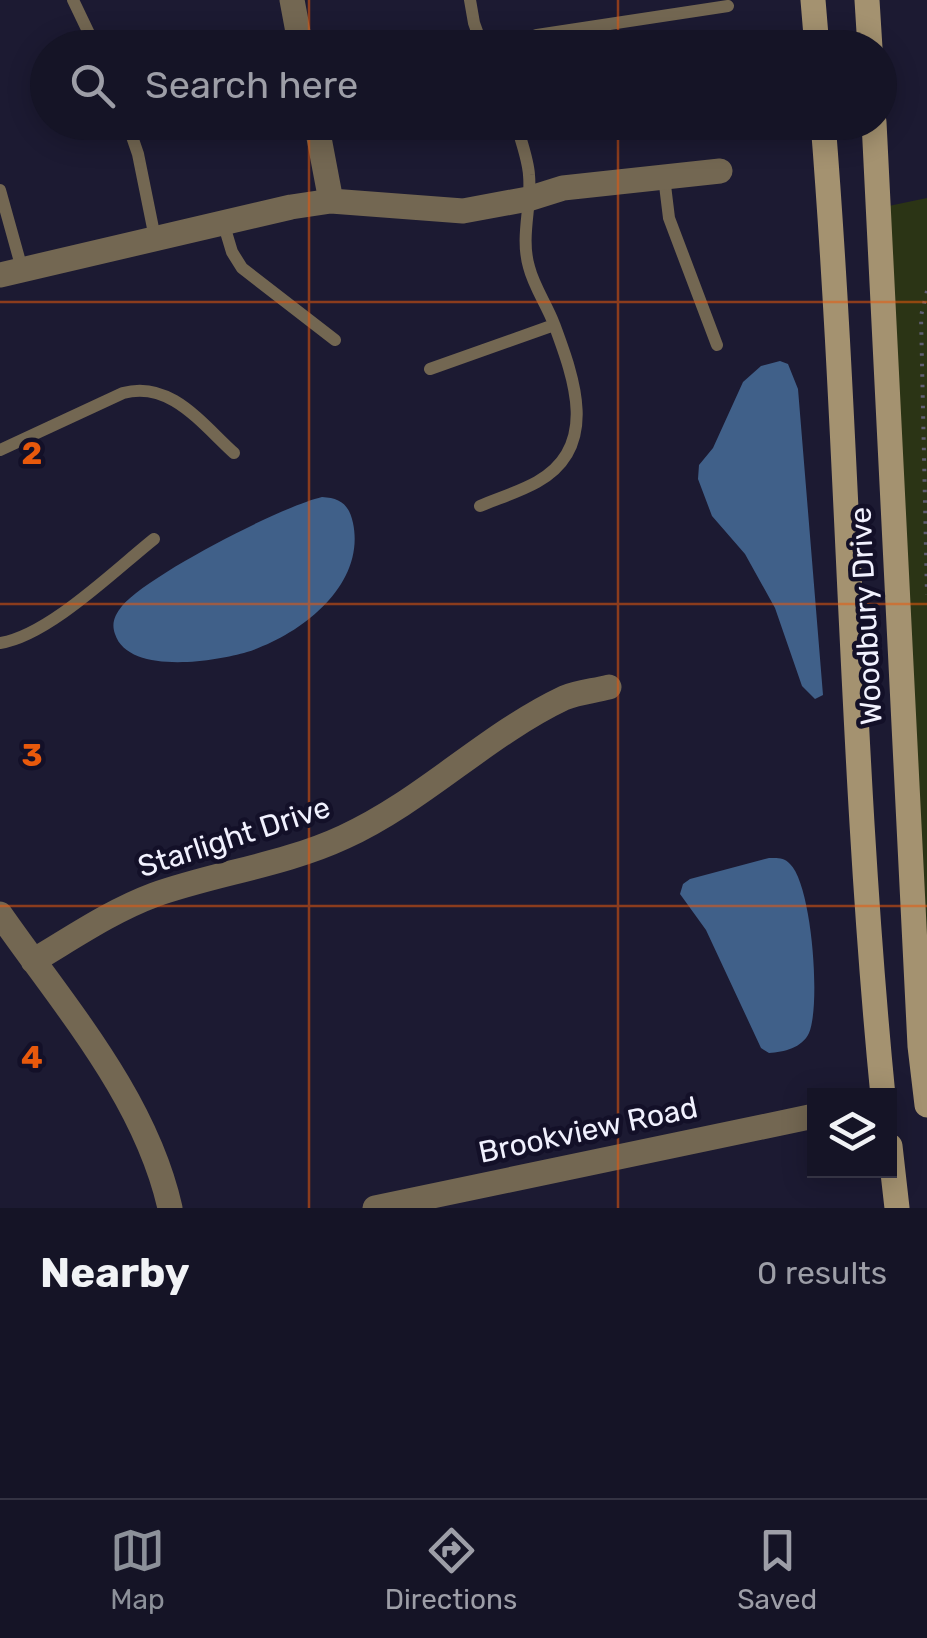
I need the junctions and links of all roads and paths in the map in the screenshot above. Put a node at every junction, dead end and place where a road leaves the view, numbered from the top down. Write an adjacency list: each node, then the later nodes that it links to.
1 (74, 0): 7 (lane)
2 (292, 0): 8 (street)
3 (470, 0): 9 (lane)
4 (813, 0): 11 (main road)
5 (867, 0): 12 (main road)
6 (728, 6): 10 (lane)
7 (88, 30)
8 (298, 30)
9 (476, 30)
10 (569, 30)
11 (816, 30)
12 (869, 30)
13 (133, 140): 24 (lane)
14 (319, 140): 22 (street)
15 (520, 140): 21 (lane)
16 (825, 140): 40 (main road, Woodbury Drive)
17 (875, 140): 41 (main road, Woodbury Drive)
18 (720, 171): 19 (street)
19 (664, 177): 21 (street); 29 (lane)
20 (0, 190): 25 (lane)
21 (528, 199): 22 (street); 27 (lane)
22 (331, 201): 23 (street)
23 (223, 222): 24 (street); 28 (lane)
24 (155, 238): 25 (street)
25 (11, 272)
26 (927, 291): 35 (path)
27 (554, 325): 30 (lane); 33 (lane)
28 (335, 340)
29 (716, 345)
30 (430, 369)
31 (0, 450): 32 (lane)
32 (234, 453)
33 (480, 506)
34 (154, 539): 36 (lane)
35 (927, 595)
36 (0, 643)
37 (609, 688): 39 (street, Starlight Drive)
38 (0, 914): 39 (street)
39 (33, 961): 44 (street)
40 (882, 1088)
41 (927, 1105)
42 (807, 1117): 45 (street, Brookview Road)
43 (894, 1178): 46 (main road)
44 (170, 1208)
45 (374, 1208)
46 (898, 1208)

